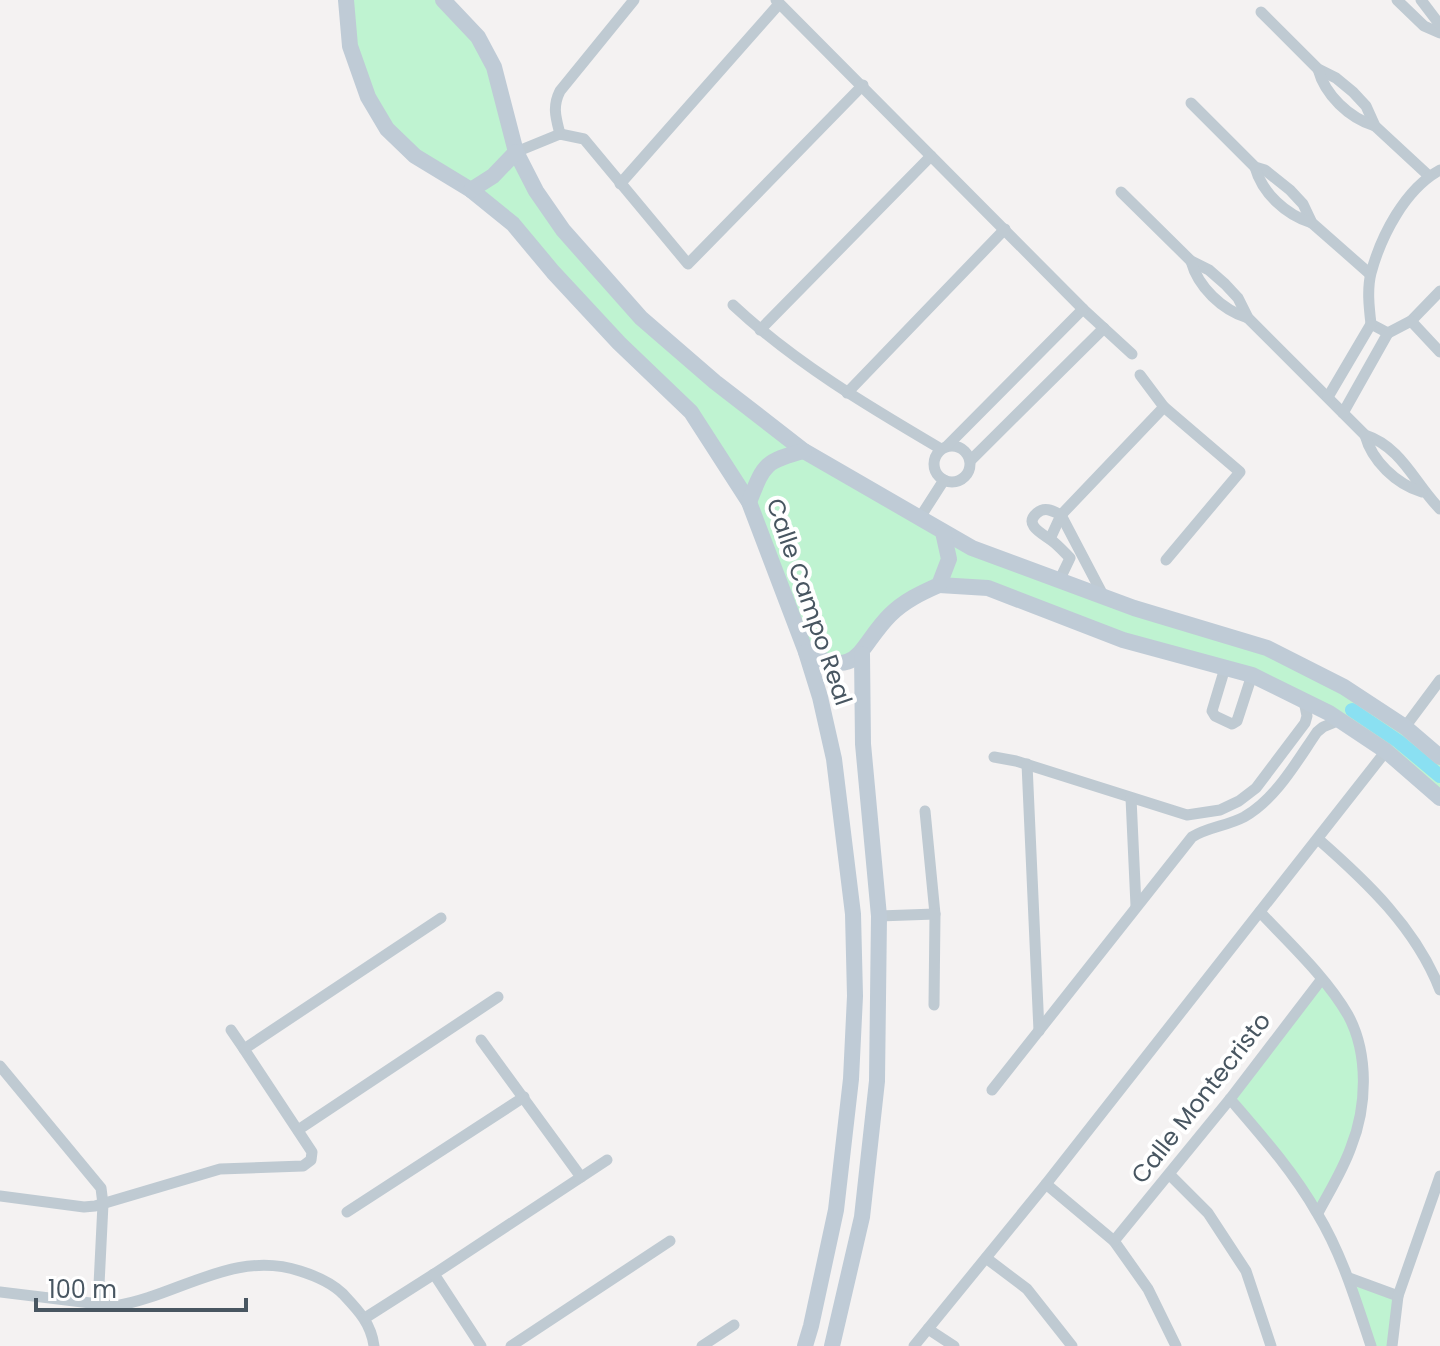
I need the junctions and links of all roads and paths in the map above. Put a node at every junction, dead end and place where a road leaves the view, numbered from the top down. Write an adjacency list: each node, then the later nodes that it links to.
1 (443, 0): 15 (street)
2 (634, 0): 14 (street)
3 (1397, 0): 9 (street)
4 (1421, 0): 8 (street)
5 (778, 2): 11 (street); 19 (street)
6 (349, 3): 20 (street, Calle Campo Real)
7 (1261, 12): 10 (street)
8 (1440, 25)
9 (1440, 33)
10 (1318, 69): 13 (street); 13 (street)
11 (863, 85): 16 (street); 19 (street)
12 (1191, 103): 17 (street)
13 (1375, 126): 18 (street)
14 (560, 134): 15 (street); 19 (street)
15 (516, 152): 20 (street); 44 (street)
16 (931, 156): 23 (street); 33 (street)
17 (1255, 167): 22 (street); 22 (street)
18 (1434, 173): 25 (street)
19 (620, 184)
20 (471, 190): 48 (street, Calle Campo Real)
21 (1121, 192): 24 (street)
22 (1312, 223): 25 (street)
23 (1005, 229): 28 (street); 38 (street)
24 (1191, 261): 29 (street); 29 (street)
25 (1370, 274): 31 (street)
26 (1440, 291): 30 (street)
27 (733, 305): 33 (street)
28 (1083, 309): 32 (street); 43 (street)
29 (1248, 318): 39 (street)
30 (1411, 321): 34 (street); 35 (street)
31 (1371, 324): 34 (street); 39 (street)
32 (1104, 328): 36 (street); 45 (street)
33 (760, 330): 38 (street)
34 (1388, 333): 41 (street)
35 (1440, 352)
36 (1132, 354)
37 (1140, 375): 40 (street)
38 (847, 393): 43 (street)
39 (1328, 397): 41 (street)
40 (1164, 407): 50 (street); 55 (street)
41 (1343, 413): 42 (street)
42 (1365, 435): 47 (street); 47 (street)
43 (944, 448): 45 (street); 46 (street)
44 (804, 451): 48 (street); 51 (street)
45 (970, 461): 46 (street)
46 (944, 480): 51 (street)
47 (1422, 492): 49 (street)
48 (749, 502): 59 (street, Calle Campo Real)
49 (1440, 509)
50 (1061, 515): 53 (street); 53 (street); 54 (street)
51 (919, 519): 52 (street)
52 (943, 532): 56 (street); 57 (street)
53 (1050, 539): 54 (street)
54 (1074, 553): 56 (street); 58 (street)
55 (1166, 560)
56 (1059, 581): 58 (street)
57 (939, 585): 60 (street); 61 (street)
58 (1104, 597): 66 (street)
59 (806, 652): 60 (street); 123 (street, Calle Campo Real)
60 (862, 654): 84 (street, Calle Campo Real)
61 (1225, 668): 62 (street); 62 (street)
62 (1252, 675): 64 (street)
63 (1440, 680): 66 (street)
64 (1304, 701): 65 (street); 69 (street)
65 (1340, 720): 67 (street); 72 (street)
66 (1405, 727): 70 (street)
67 (1386, 751): 76 (street); 80 (street)
68 (994, 757): 71 (street)
69 (1281, 757): 72 (street); 73 (street)
70 (1440, 757)
71 (1027, 764): 75 (street); 91 (street)
72 (1293, 766): 74 (street)
73 (1262, 780): 74 (street); 78 (street)
74 (1275, 790): 79 (street)
75 (1131, 798): 78 (street); 81 (street)
76 (1440, 798)
77 (925, 811): 83 (street)
78 (1187, 815): 79 (street)
79 (1192, 837): 81 (street)
80 (1318, 839): 82 (street); 87 (street)
81 (1136, 906): 91 (street)
82 (1260, 912): 86 (street); 103 (street)
83 (935, 914): 84 (street); 89 (street)
84 (879, 916): 124 (street, Calle Campo Real)
85 (441, 918): 93 (street)
86 (1321, 980): 97 (street, Calle Montecristo); 107 (street)
87 (1440, 990)
88 (498, 997): 98 (street)
89 (934, 1005)
90 (231, 1030): 93 (street)
91 (1039, 1031): 95 (street)
92 (481, 1040): 96 (street)
93 (244, 1049): 98 (street)
94 (0, 1066): 105 (street)
95 (992, 1090)
96 (524, 1097): 102 (street); 106 (street)
97 (1230, 1099): 100 (street, Calle Montecristo); 107 (street)
98 (298, 1130): 105 (street)
99 (607, 1160): 102 (street)
100 (1170, 1175): 109 (street, Calle Montecristo); 129 (street)
101 (1440, 1176): 114 (street)
102 (581, 1177): 111 (street)
103 (1046, 1184): 109 (street); 110 (street)
104 (0, 1196): 105 (street)
105 (103, 1204): 115 (street)
106 (347, 1212)
107 (1318, 1213): 112 (street)
108 (670, 1241): 121 (street)
109 (1114, 1241): 128 (street)
110 (986, 1258): 118 (street); 127 (street)
111 (434, 1274): 116 (street); 120 (street)
112 (1349, 1278): 114 (street); 130 (street)
113 (0, 1292): 115 (street)
114 (1398, 1296): 131 (street)
115 (98, 1305): 116 (street)
116 (365, 1318): 119 (street)
117 (734, 1325): 122 (street)
118 (928, 1329): 125 (street); 126 (street)
119 (374, 1346)
120 (481, 1346)
121 (511, 1346)
122 (702, 1346)
123 (805, 1346)
124 (832, 1346)
125 (914, 1346)
126 (954, 1346)
127 (1072, 1346)
128 (1176, 1346)
129 (1271, 1346)
130 (1371, 1346)
131 (1392, 1346)

